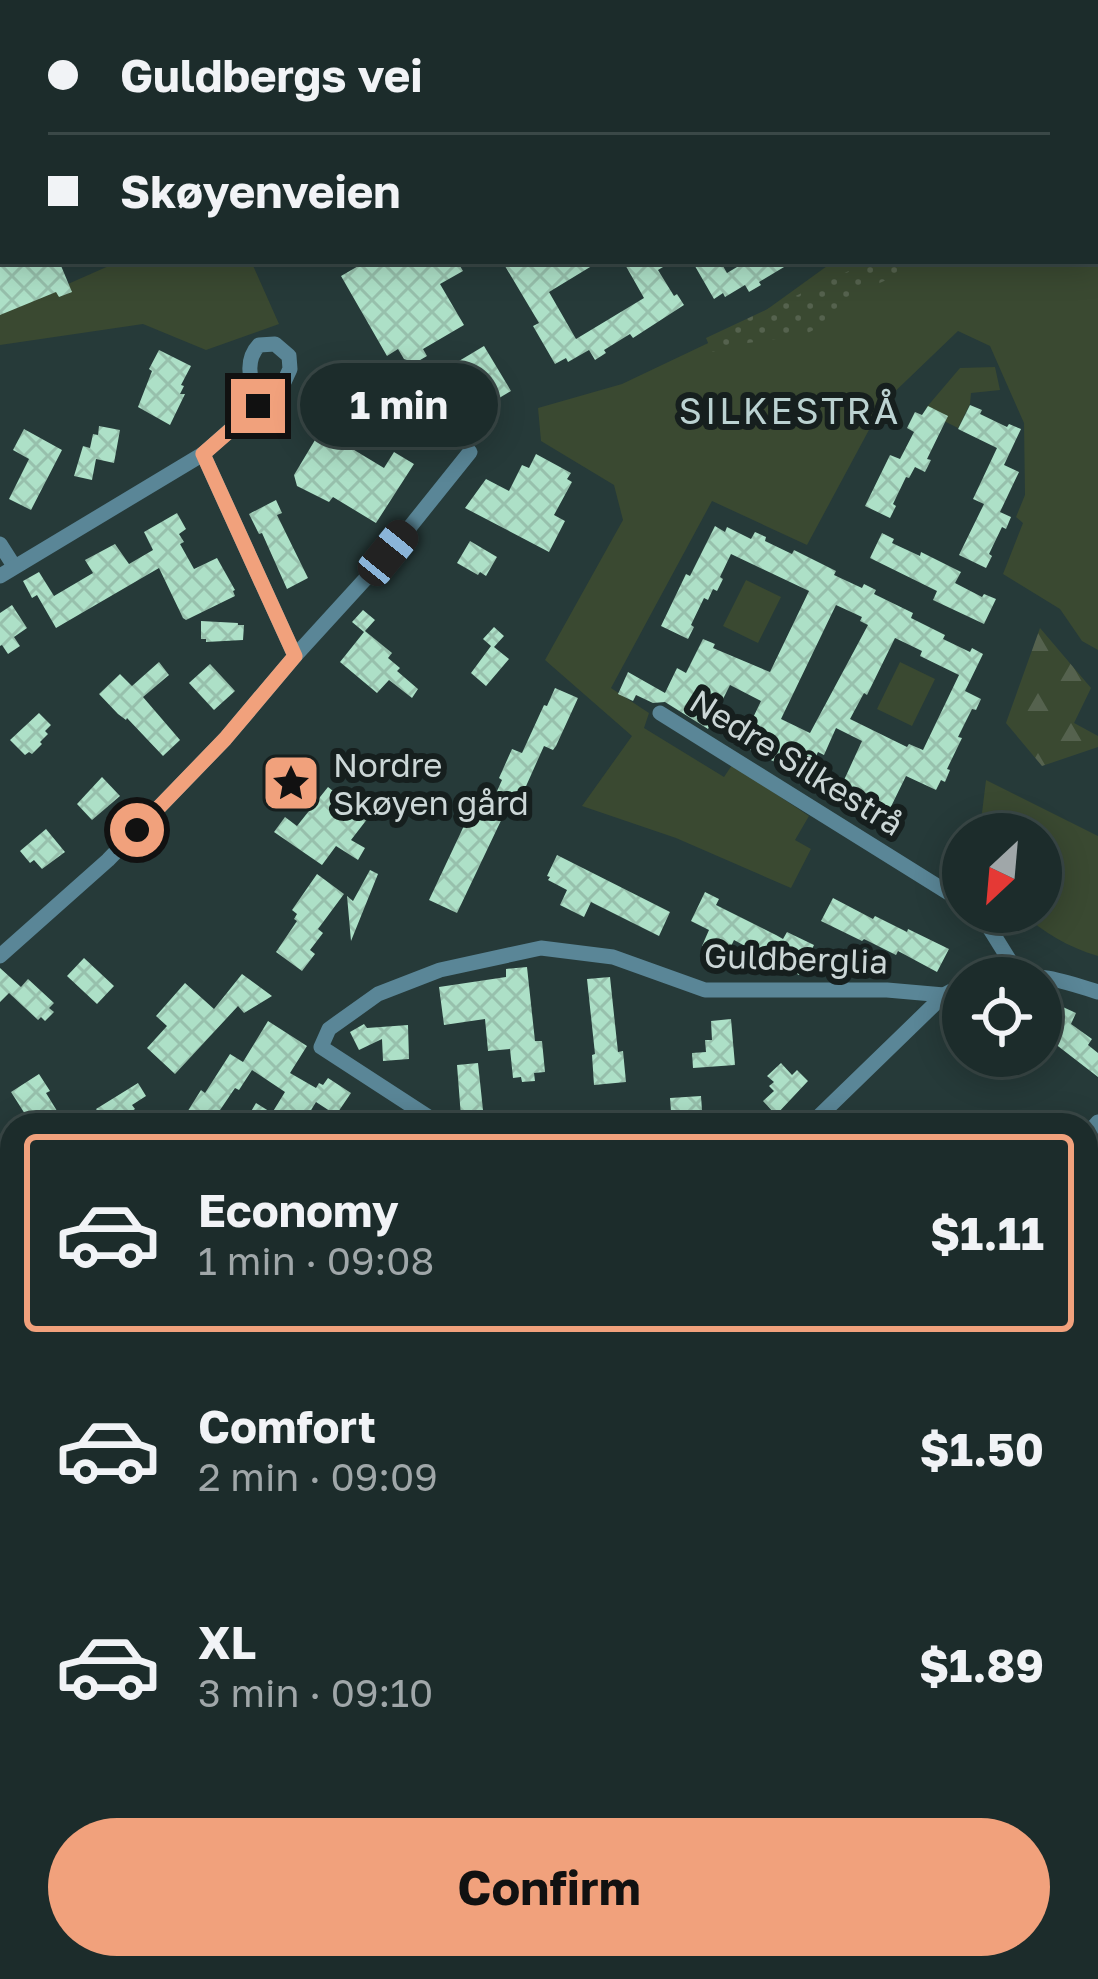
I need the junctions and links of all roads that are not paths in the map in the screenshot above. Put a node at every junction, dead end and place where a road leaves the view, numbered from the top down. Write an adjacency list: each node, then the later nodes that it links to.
1 (258, 406): 3 (street)
2 (470, 452): 6 (street)
3 (203, 454): 5 (street); 6 (street)
4 (0, 544): 5 (street)
5 (7, 571)
6 (295, 656): 9 (street)
7 (660, 712): 8 (street, Nedre Silkestrå)
8 (942, 889)
9 (0, 956)
10 (1062, 982): 11 (street)
11 (1098, 992)
12 (942, 994): 14 (street, Guldberglia)
13 (942, 996): 15 (street)
14 (423, 1113)
15 (822, 1113)

